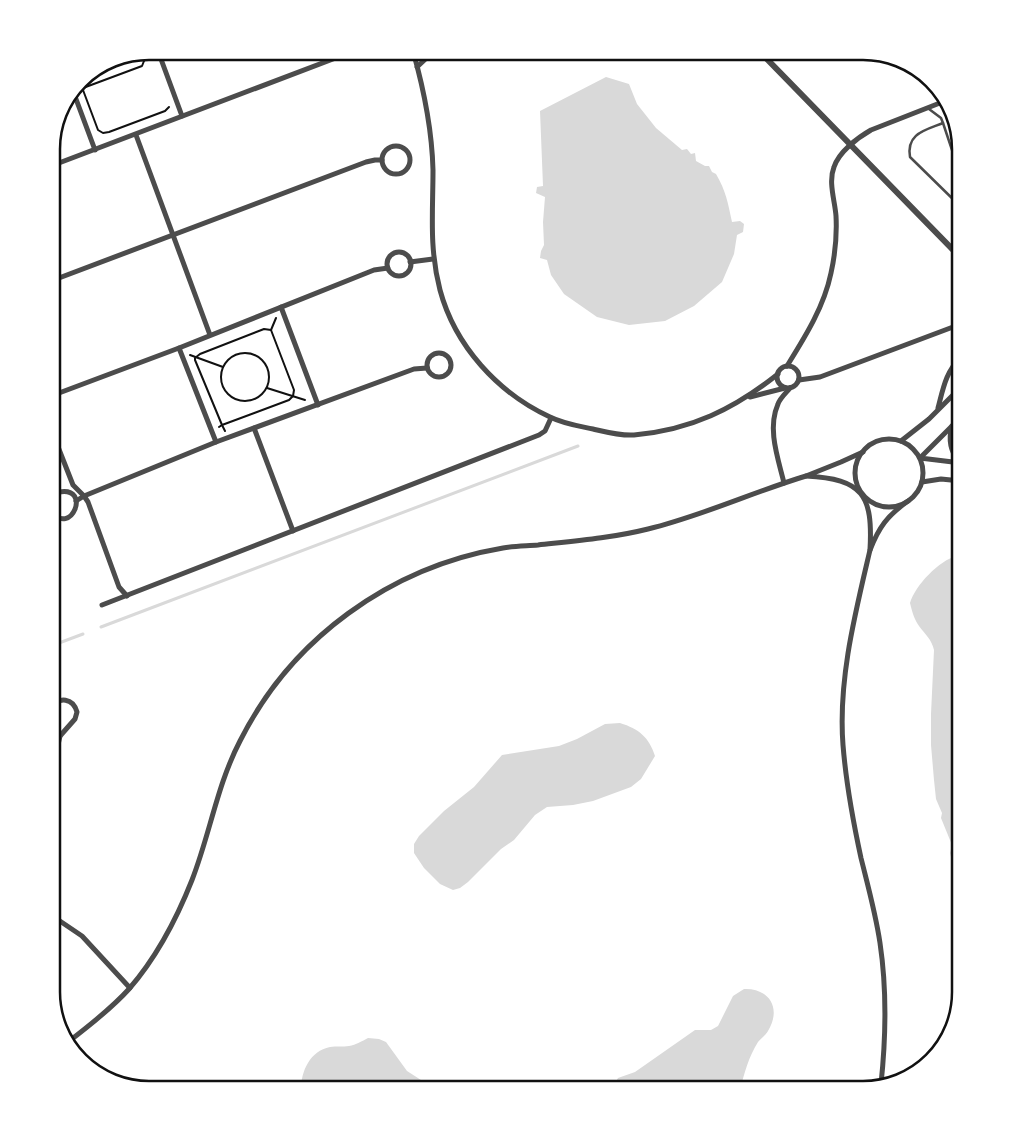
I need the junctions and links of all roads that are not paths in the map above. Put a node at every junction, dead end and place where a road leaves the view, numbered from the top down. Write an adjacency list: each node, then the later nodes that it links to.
1 (161, 60): 10 (street)
2 (330, 60): 10 (street)
3 (415, 60): 6 (street)
4 (424, 60): 6 (street)
5 (768, 60): 13 (street)
6 (417, 67): 21 (street)
7 (76, 99): 15 (street)
8 (939, 103): 9 (street)
9 (928, 108): 11 (lane); 13 (street)
10 (182, 116): 12 (street)
11 (944, 123): 14 (lane); 18 (lane)
12 (136, 135): 15 (street); 19 (street)
13 (850, 146): 20 (street); 29 (street)
14 (952, 148)
15 (95, 150): 17 (street)
16 (382, 160): 16 (street); 19 (street)
17 (60, 163)
18 (952, 198)
19 (173, 234): 24 (street); 27 (street)
20 (952, 249)
21 (433, 259): 22 (street); 40 (street)
22 (410, 262): 23 (street); 23 (street)
23 (388, 268): 25 (street)
24 (60, 278)
25 (281, 307): 27 (street); 38 (street)
26 (952, 327): 33 (street)
27 (210, 335): 28 (street)
28 (179, 348): 35 (street); 44 (street)
29 (787, 366): 32 (street); 33 (street)
30 (427, 368): 30 (street); 38 (street)
31 (952, 368): 39 (street)
32 (778, 374): 34 (street); 37 (street)
33 (799, 380): 34 (street)
34 (788, 388): 37 (street); 53 (street)
35 (60, 393)
36 (952, 396): 39 (street)
37 (744, 399): 40 (street)
38 (318, 405): 42 (street)
39 (938, 410): 43 (street)
40 (551, 418): 60 (street)
41 (952, 426): 45 (street); 48 (street)
42 (254, 428): 44 (street); 60 (street)
43 (901, 441): 47 (street); 48 (street)
44 (216, 442): 56 (street)
45 (952, 450)
46 (60, 452): 56 (street)
47 (863, 452): 50 (street); 55 (street)
48 (920, 458): 49 (street); 52 (street)
49 (952, 461)
50 (806, 476): 53 (street); 55 (street)
51 (952, 480): 52 (street)
52 (922, 482): 58 (street)
53 (784, 483): 67 (street)
54 (60, 492): 57 (street)
55 (862, 493): 58 (street); 61 (street)
56 (84, 496): 57 (street); 62 (street)
57 (76, 501): 59 (street)
58 (908, 501): 61 (street)
59 (60, 518)
60 (293, 531): 62 (street)
61 (870, 550): 69 (street)
62 (126, 596): 63 (street)
63 (102, 605)
64 (60, 701): 65 (street)
65 (60, 736)
66 (60, 921): 67 (street)
67 (130, 988): 68 (street)
68 (73, 1038)
69 (881, 1079)

